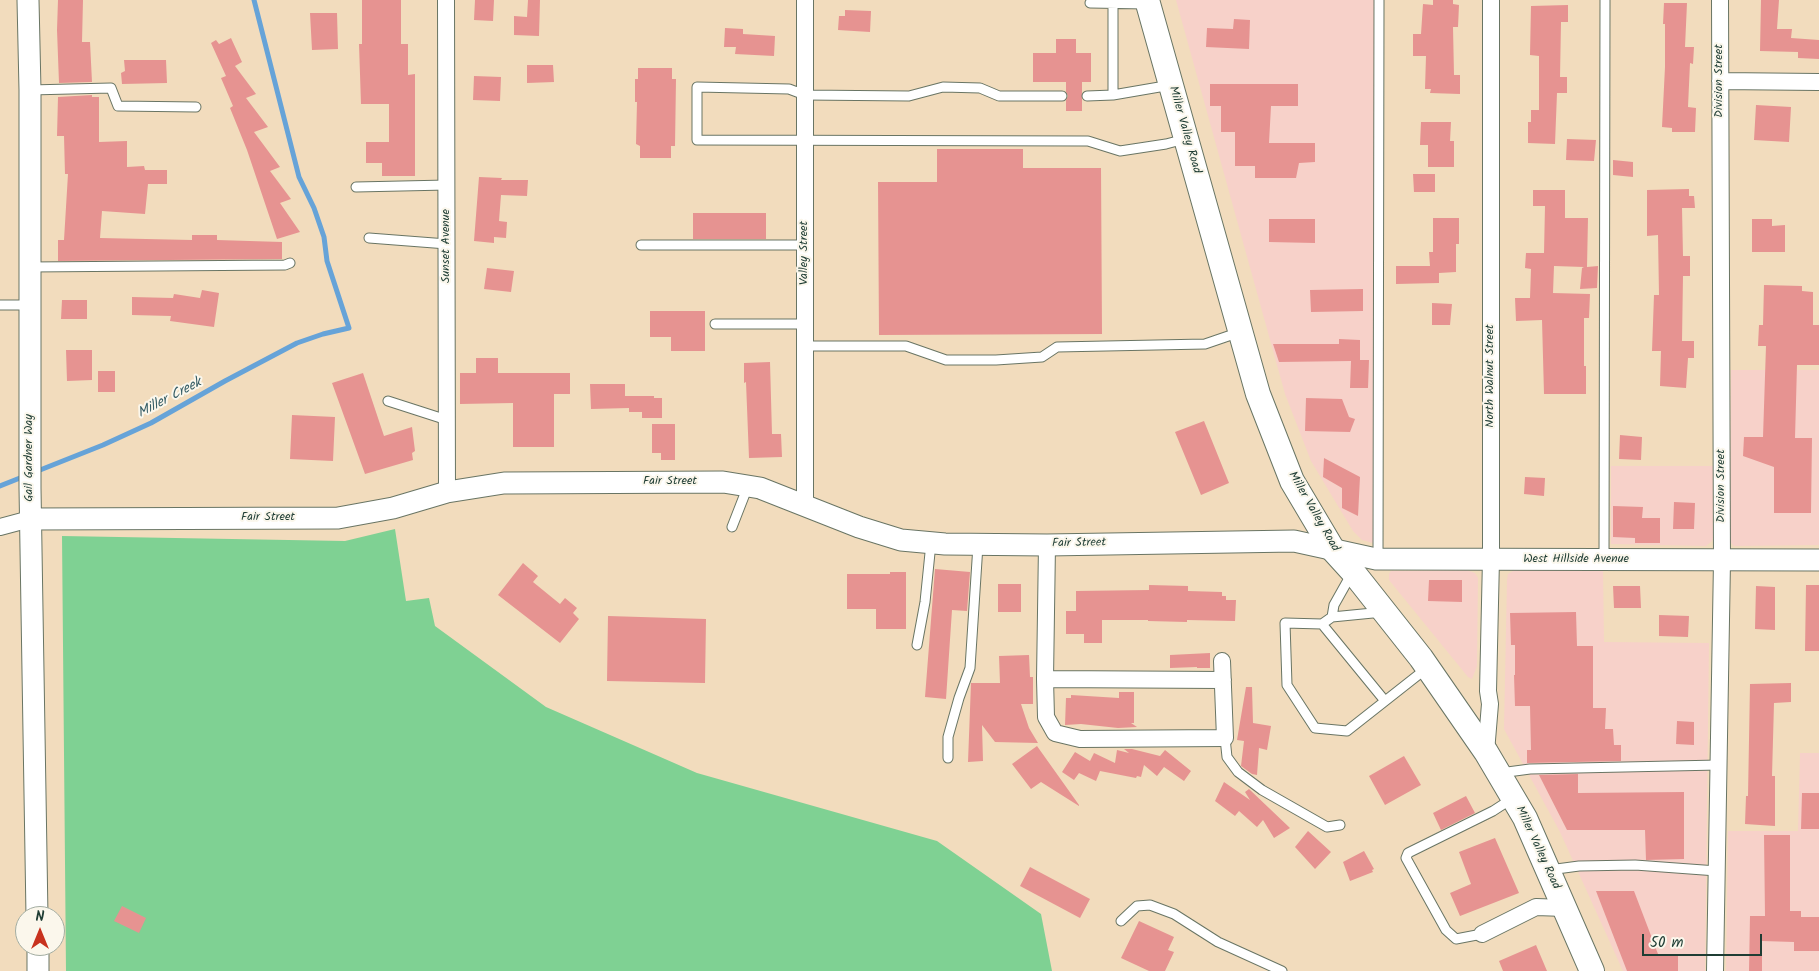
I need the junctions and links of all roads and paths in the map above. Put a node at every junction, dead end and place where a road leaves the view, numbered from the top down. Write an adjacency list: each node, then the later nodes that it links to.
1 (28, 0): 14 (street, Gail Gardner Way)
2 (446, 0): 22 (street, Sunset Avenue)
3 (805, 0): 15 (street, Valley Street)
4 (1379, 0): 48 (lane)
5 (1491, 0): 49 (street, North Walnut Street)
6 (1605, 0): 50 (lane)
7 (1720, 0): 11 (street, Division Street)
8 (1148, 2): 10 (lane); 13 (main road, Miller Valley Road)
9 (1090, 4): 10 (lane)
10 (1113, 4): 16 (lane)
11 (1720, 81): 12 (street); 52 (street, Division Street)
12 (1819, 82)
13 (1171, 85): 16 (lane); 20 (main road, Miller Valley Road)
14 (30, 90): 19 (lane); 29 (street, Gail Gardner Way)
15 (805, 95): 17 (lane); 21 (street, Valley Street); 21 (lane)
16 (1114, 95): 18 (lane)
17 (1062, 96)
18 (1087, 96)
19 (196, 107)
20 (1186, 138): 21 (lane); 34 (main road, Miller Valley Road)
21 (805, 142): 27 (street, Valley Street)
22 (446, 184): 23 (lane); 25 (street, Sunset Avenue)
23 (356, 187)
24 (369, 238): 25 (lane)
25 (447, 244): 37 (street, Sunset Avenue)
26 (641, 245): 27 (lane)
27 (805, 245): 33 (street, Valley Street)
28 (290, 263): 29 (lane)
29 (30, 267): 31 (street, Gail Gardner Way)
30 (0, 305): 31 (lane)
31 (30, 305): 41 (street, Gail Gardner Way)
32 (715, 324): 33 (lane)
33 (805, 324): 35 (street, Valley Street)
34 (1240, 332): 35 (lane); 47 (main road, Miller Valley Road)
35 (805, 346): 40 (street, Valley Street)
36 (388, 401): 37 (lane)
37 (448, 420): 39 (street, Sunset Avenue)
38 (748, 486): 39 (street, Fair Street); 40 (street, Fair Street); 43 (lane)
39 (448, 492): 41 (street, Fair Street)
40 (805, 506): 44 (street, Fair Street)
41 (30, 519): 42 (street, Fair Street); 72 (street, Gail Gardner Way)
42 (0, 526)
43 (732, 527)
44 (931, 543): 45 (street, Fair Street); 57 (lane)
45 (978, 544): 46 (street, Fair Street); 65 (lane)
46 (1047, 544): 47 (street, Fair Street); 60 (street)
47 (1333, 550): 48 (street, West Hillside Avenue); 53 (main road, Miller Valley Road)
48 (1378, 559): 49 (street, West Hillside Avenue)
49 (1491, 559): 50 (street, West Hillside Avenue); 64 (street, North Walnut Street)
50 (1604, 560): 52 (street, West Hillside Avenue)
51 (1819, 560): 52 (street, West Hillside Avenue)
52 (1722, 561): 66 (street, Division Street)
53 (1353, 572): 54 (main road, Miller Valley Road); 55 (lane)
54 (1384, 611): 55 (lane); 59 (main road, Miller Valley Road)
55 (1332, 618): 56 (lane)
56 (1322, 624): 62 (lane); 62 (lane)
57 (917, 645)
58 (1222, 661): 61 (street)
59 (1428, 668): 62 (lane); 64 (main road, Miller Valley Road)
60 (1045, 679): 61 (street); 63 (street)
61 (1223, 680): 63 (street)
62 (1385, 701)
63 (1225, 738): 69 (lane)
64 (1486, 752): 67 (main road, Miller Valley Road)
65 (948, 758)
66 (1719, 765): 67 (lane); 71 (street, Division Street)
67 (1500, 774): 68 (main road, Miller Valley Road)
68 (1513, 798): 70 (main road, Miller Valley Road); 75 (lane)
69 (1340, 825)
70 (1548, 870): 71 (lane); 73 (main road, Miller Valley Road)
71 (1717, 871): 80 (street, Division Street)
72 (37, 906)
73 (1565, 908): 75 (street); 79 (main road, Miller Valley Road)
74 (1121, 921): 78 (lane)
75 (1482, 934)
76 (38, 956): 77 (street)
77 (38, 971)
78 (1282, 971)
79 (1592, 971)
80 (1715, 971)

